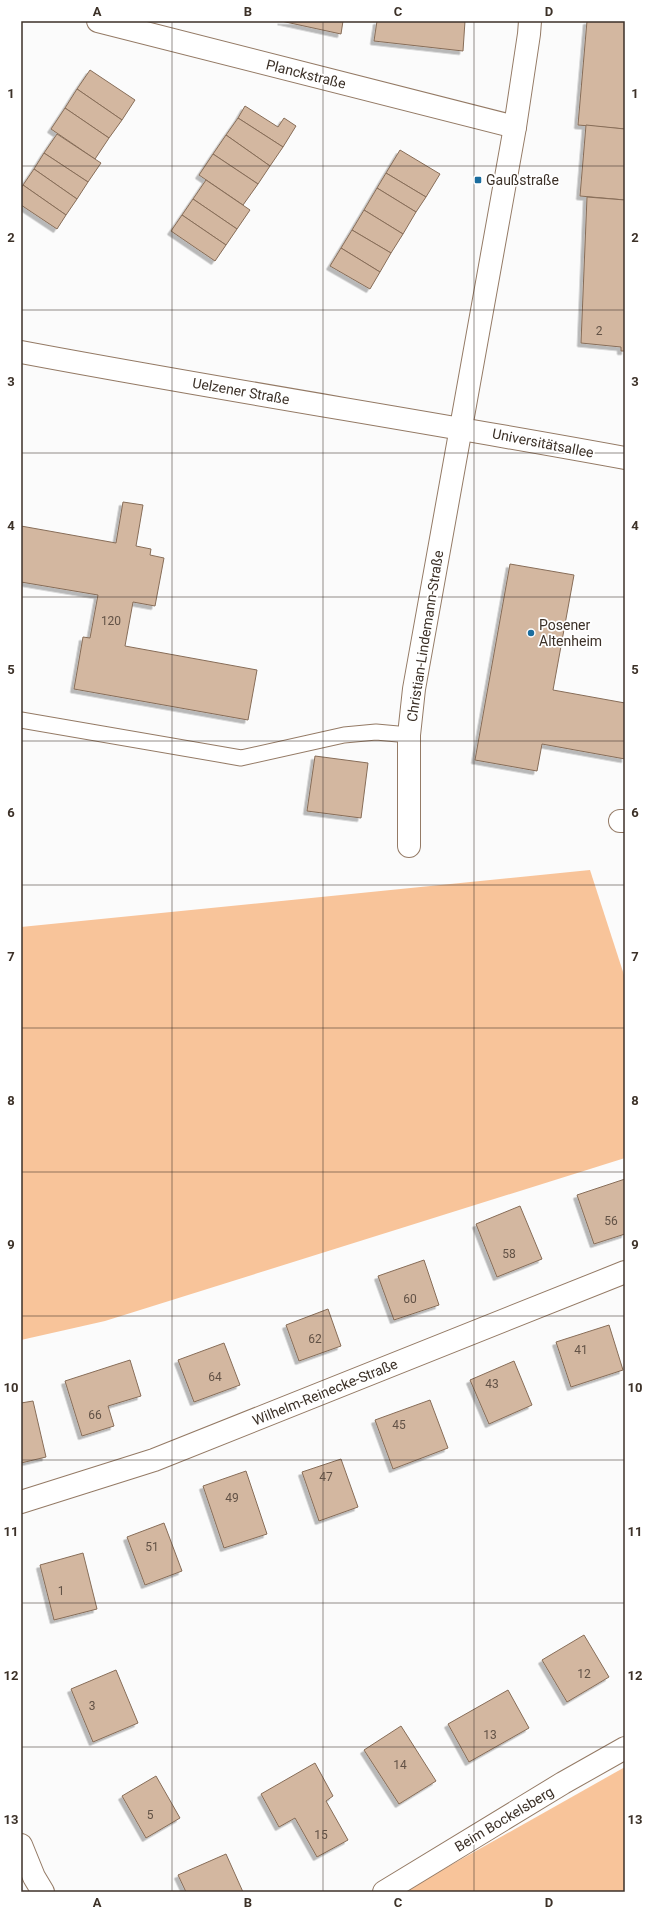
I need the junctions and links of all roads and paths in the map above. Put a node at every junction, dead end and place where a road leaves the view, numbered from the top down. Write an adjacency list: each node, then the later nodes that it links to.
1 (98, 21): 3 (street, Planckstraße)
2 (530, 21): 3 (street)
3 (515, 127): 5 (street)
4 (21, 352): 5 (street, Uelzener Straße)
5 (461, 428): 6 (street, Universitätsallee); 8 (street, Christian-Lindemann-Straße)
6 (625, 458)
7 (21, 720): 8 (lane)
8 (409, 735): 9 (street, Christian-Lindemann-Straße)
9 (409, 846)
10 (625, 1272): 11 (street, Wilhelm-Reinecke-Straße)
11 (21, 1502)
12 (625, 1748): 15 (street, Beim Bockelsberg)
13 (21, 1845): 14 (street)
14 (33, 1884)
15 (384, 1892)

